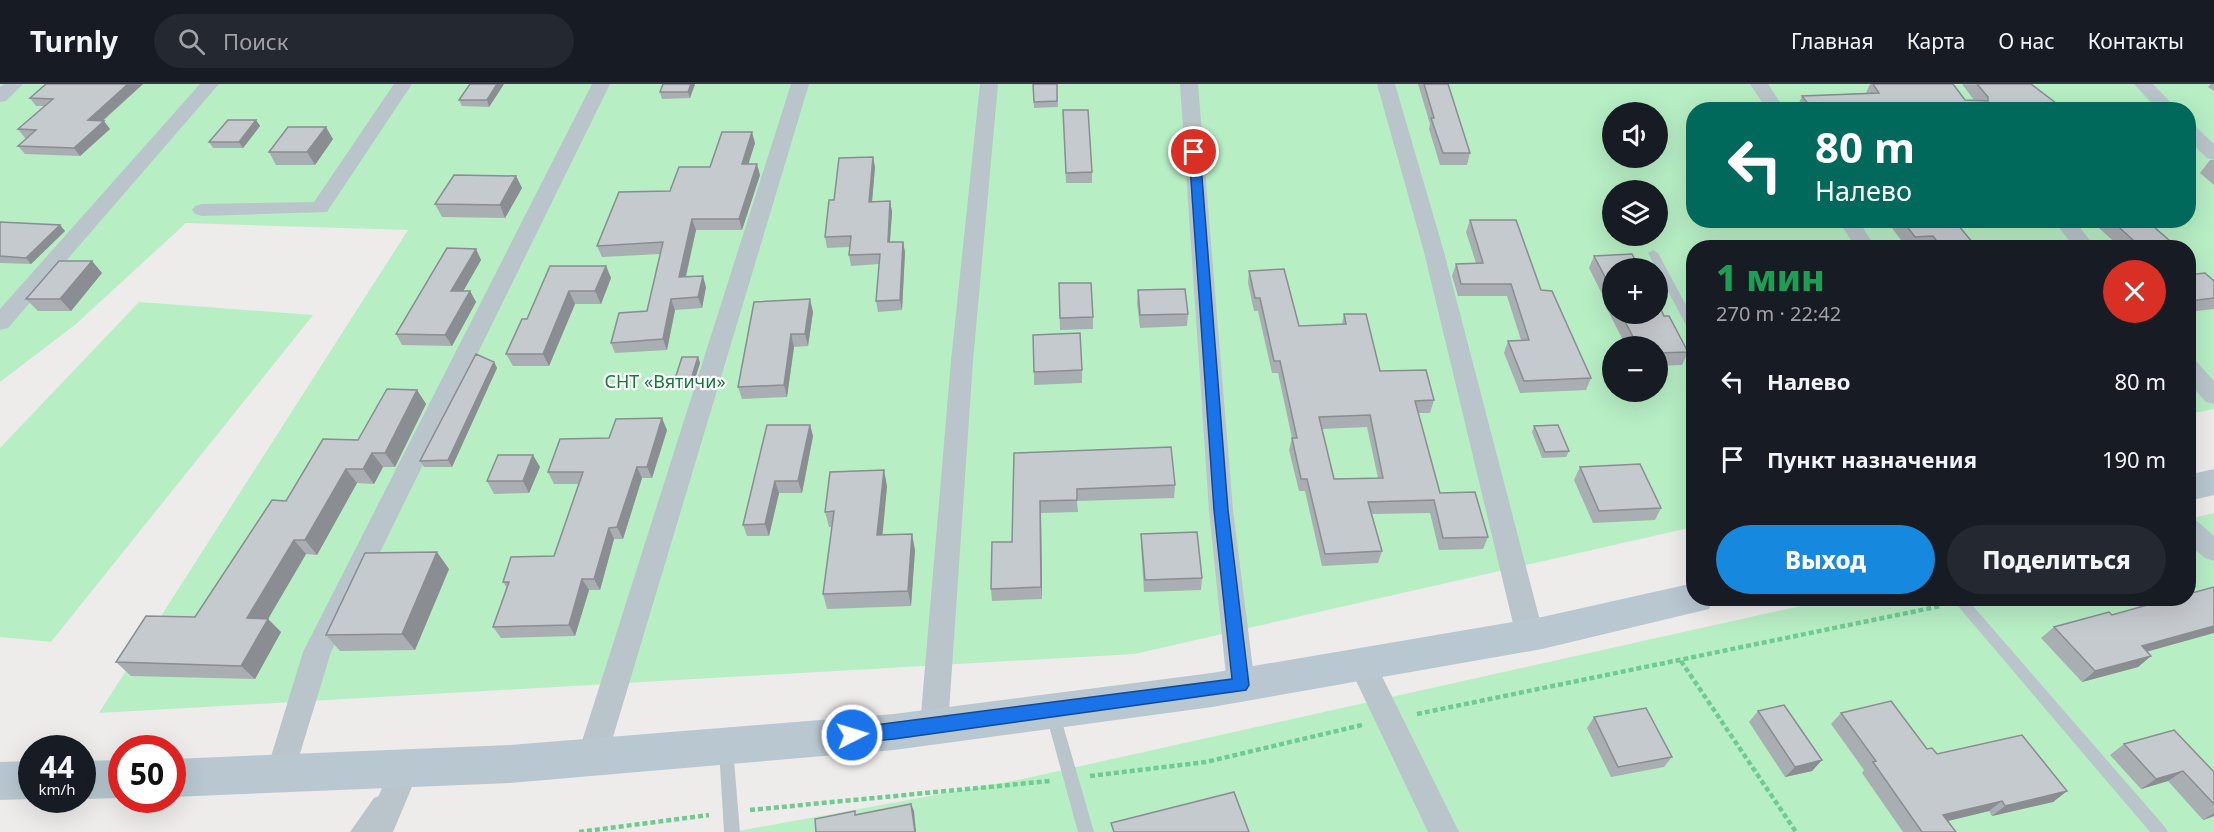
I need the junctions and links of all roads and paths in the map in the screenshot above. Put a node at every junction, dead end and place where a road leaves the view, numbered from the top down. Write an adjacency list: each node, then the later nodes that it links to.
1 (14, 84): 11 (street)
2 (210, 84): 21 (street)
3 (403, 84): 16 (street)
4 (601, 84): 41 (street)
5 (800, 84): 39 (street)
6 (989, 84): 37 (street)
7 (1189, 84): 34 (street)
8 (1386, 84): 31 (street)
9 (1759, 84): 12 (street)
10 (2143, 84): 13 (street)
11 (0, 97)
12 (1771, 102)
13 (2161, 102)
14 (2196, 137): 15 (street)
15 (2214, 154)
16 (202, 210)
17 (2070, 228): 18 (street)
18 (2079, 240)
19 (1653, 253): 20 (lane)
20 (1686, 316)
21 (0, 323)
22 (2196, 376): 23 (street)
23 (2214, 396)
24 (2214, 482): 25 (main road)
25 (2196, 486)
26 (2196, 535): 27 (street)
27 (2214, 551)
28 (1686, 600): 31 (main road)
29 (1932, 606): 32 (path)
30 (1964, 606): 54 (lane)
31 (1530, 636): 33 (main road)
32 (1681, 661): 36 (path); 53 (path)
33 (1362, 664): 34 (main road); 36 (street)
34 (1241, 685): 35 (main road)
35 (1052, 711): 37 (main road); 43 (lane)
36 (1388, 719): 43 (path); 52 (street)
37 (934, 726): 38 (main road)
38 (726, 746): 39 (main road); 46 (lane)
39 (592, 757): 40 (main road)
40 (405, 768): 41 (main road); 47 (lane); 48 (street)
41 (281, 773): 42 (main road)
42 (186, 777)
43 (1071, 779): 46 (path); 51 (lane)
44 (18, 780): 45 (main road)
45 (0, 781)
46 (731, 812): 49 (path); 50 (lane)
47 (358, 832)
48 (378, 832)
49 (579, 832)
50 (732, 832)
51 (1086, 832)
52 (1444, 832)
53 (1796, 832)
54 (2160, 832)

